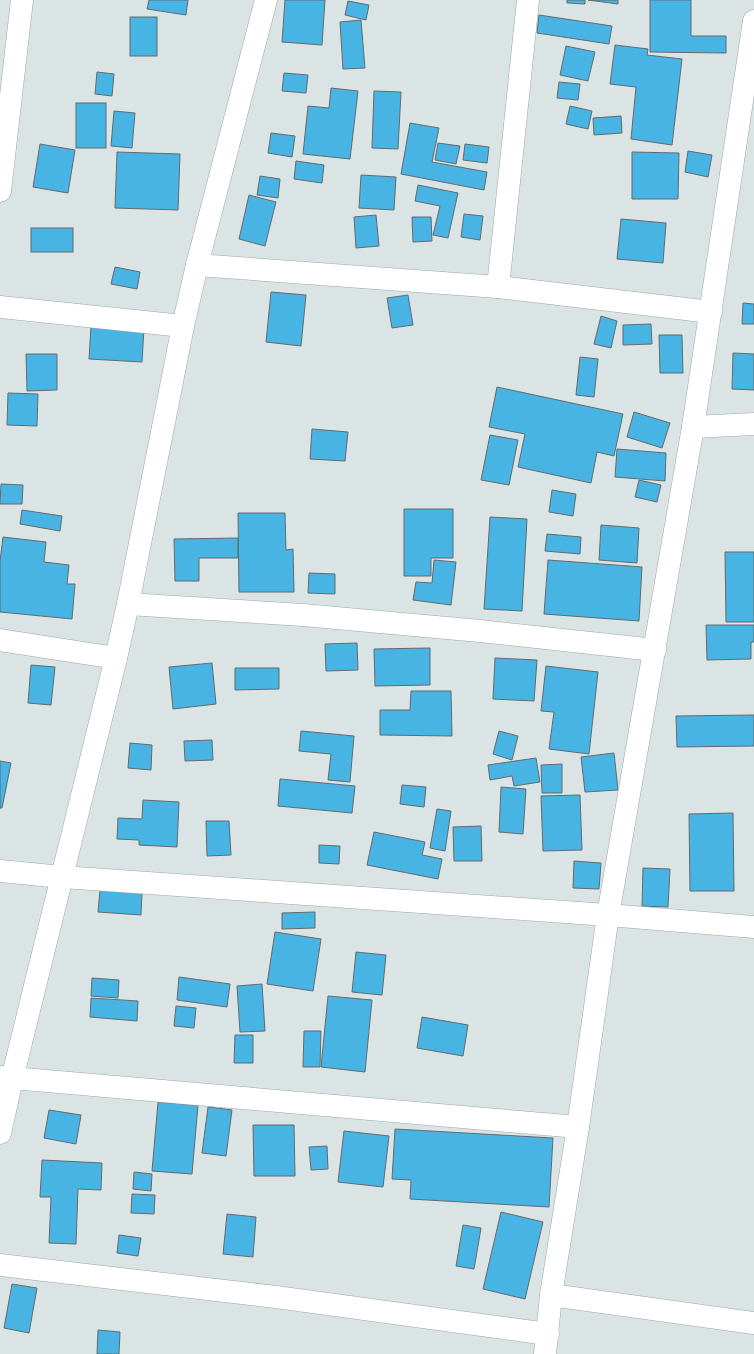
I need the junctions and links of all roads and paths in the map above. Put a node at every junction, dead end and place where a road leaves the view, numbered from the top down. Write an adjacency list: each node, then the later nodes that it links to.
1 (22, 0): 5 (street)
2 (266, 0): 6 (street)
3 (528, 0): 7 (street)
4 (754, 21): 9 (street)
5 (0, 191)
6 (197, 265): 7 (street); 10 (street)
7 (498, 287): 9 (street)
8 (0, 307): 10 (street)
9 (711, 312): 12 (street)
10 (183, 326): 13 (street)
11 (754, 424): 12 (street)
12 (693, 426): 15 (street)
13 (128, 604): 15 (street); 16 (street)
14 (0, 640): 16 (street)
15 (655, 650): 19 (street)
16 (116, 658): 18 (street)
17 (0, 871): 18 (street)
18 (62, 877): 19 (street); 21 (street)
19 (608, 915): 20 (street); 22 (street)
20 (754, 927)
21 (6, 1078): 22 (street); 23 (street)
22 (578, 1127): 25 (street)
23 (0, 1133)
24 (0, 1265): 27 (street)
25 (551, 1295): 26 (street); 27 (street)
26 (754, 1322)
27 (546, 1344)

